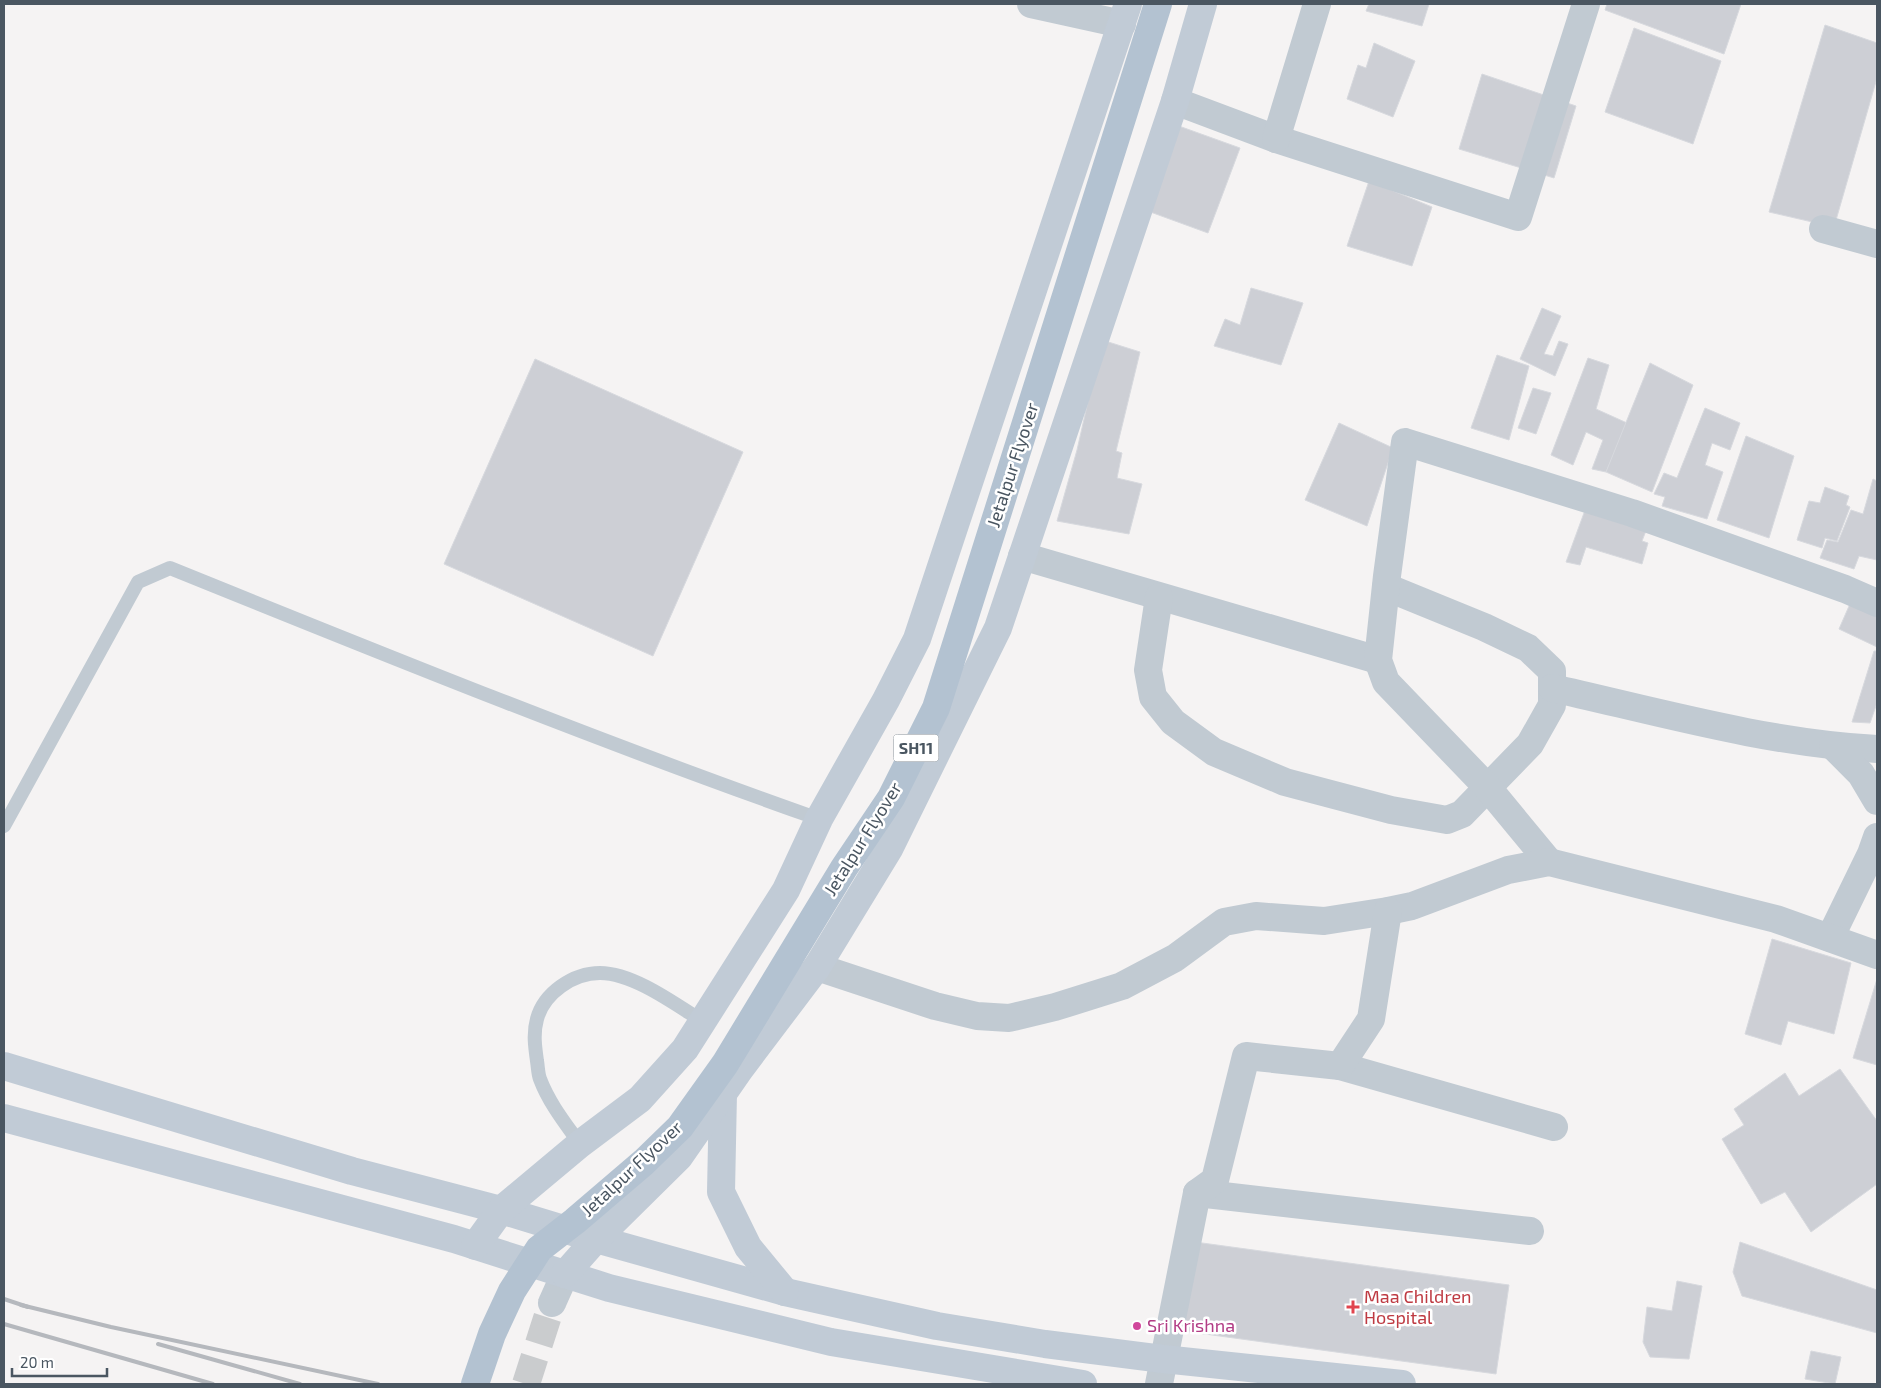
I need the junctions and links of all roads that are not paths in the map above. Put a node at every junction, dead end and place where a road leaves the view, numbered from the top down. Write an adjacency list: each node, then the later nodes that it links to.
1 (1032, 4): 6 (street)
2 (1158, 4): 45 (main road, Jetalpur Flyover / SH11)
3 (1203, 4): 7 (street)
4 (1317, 4): 8 (street)
5 (1586, 4): 8 (street)
6 (1125, 14): 21 (street)
7 (1176, 101): 8 (street); 11 (street)
8 (1276, 139)
9 (1824, 229): 10 (street)
10 (1877, 244)
11 (1022, 556): 13 (street); 28 (street)
12 (1386, 586): 14 (street); 15 (street); 16 (street)
13 (1159, 597): 15 (street); 19 (street)
14 (1877, 603)
15 (1378, 660): 19 (street)
16 (1552, 688): 17 (street); 19 (street)
17 (1833, 746): 18 (street); 20 (street)
18 (1877, 748)
19 (1488, 788): 24 (street)
20 (1877, 801)
21 (819, 819): 22 (lane); 29 (street)
22 (4, 826)
23 (1877, 837): 26 (street)
24 (1549, 862): 25 (street); 26 (street)
25 (1388, 911): 28 (street); 31 (street)
26 (1830, 938): 27 (street)
27 (1877, 955)
28 (817, 967): 32 (street)
29 (702, 1021): 35 (street); 35 (lane)
30 (4, 1066): 37 (street)
31 (1340, 1066): 34 (street); 36 (street)
32 (723, 1093): 39 (street); 42 (street)
33 (4, 1118): 40 (street)
34 (1554, 1127)
35 (580, 1144): 37 (street)
36 (1197, 1193): 38 (street); 44 (street)
37 (501, 1210): 39 (street); 40 (street)
38 (1530, 1231)
39 (596, 1239): 41 (street); 42 (street)
40 (475, 1246): 41 (street)
41 (565, 1274): 43 (street); 46 (street)
42 (785, 1292): 44 (street)
43 (552, 1303)
44 (1161, 1372): 47 (street)
45 (475, 1384)
46 (1083, 1384)
47 (1402, 1384)

